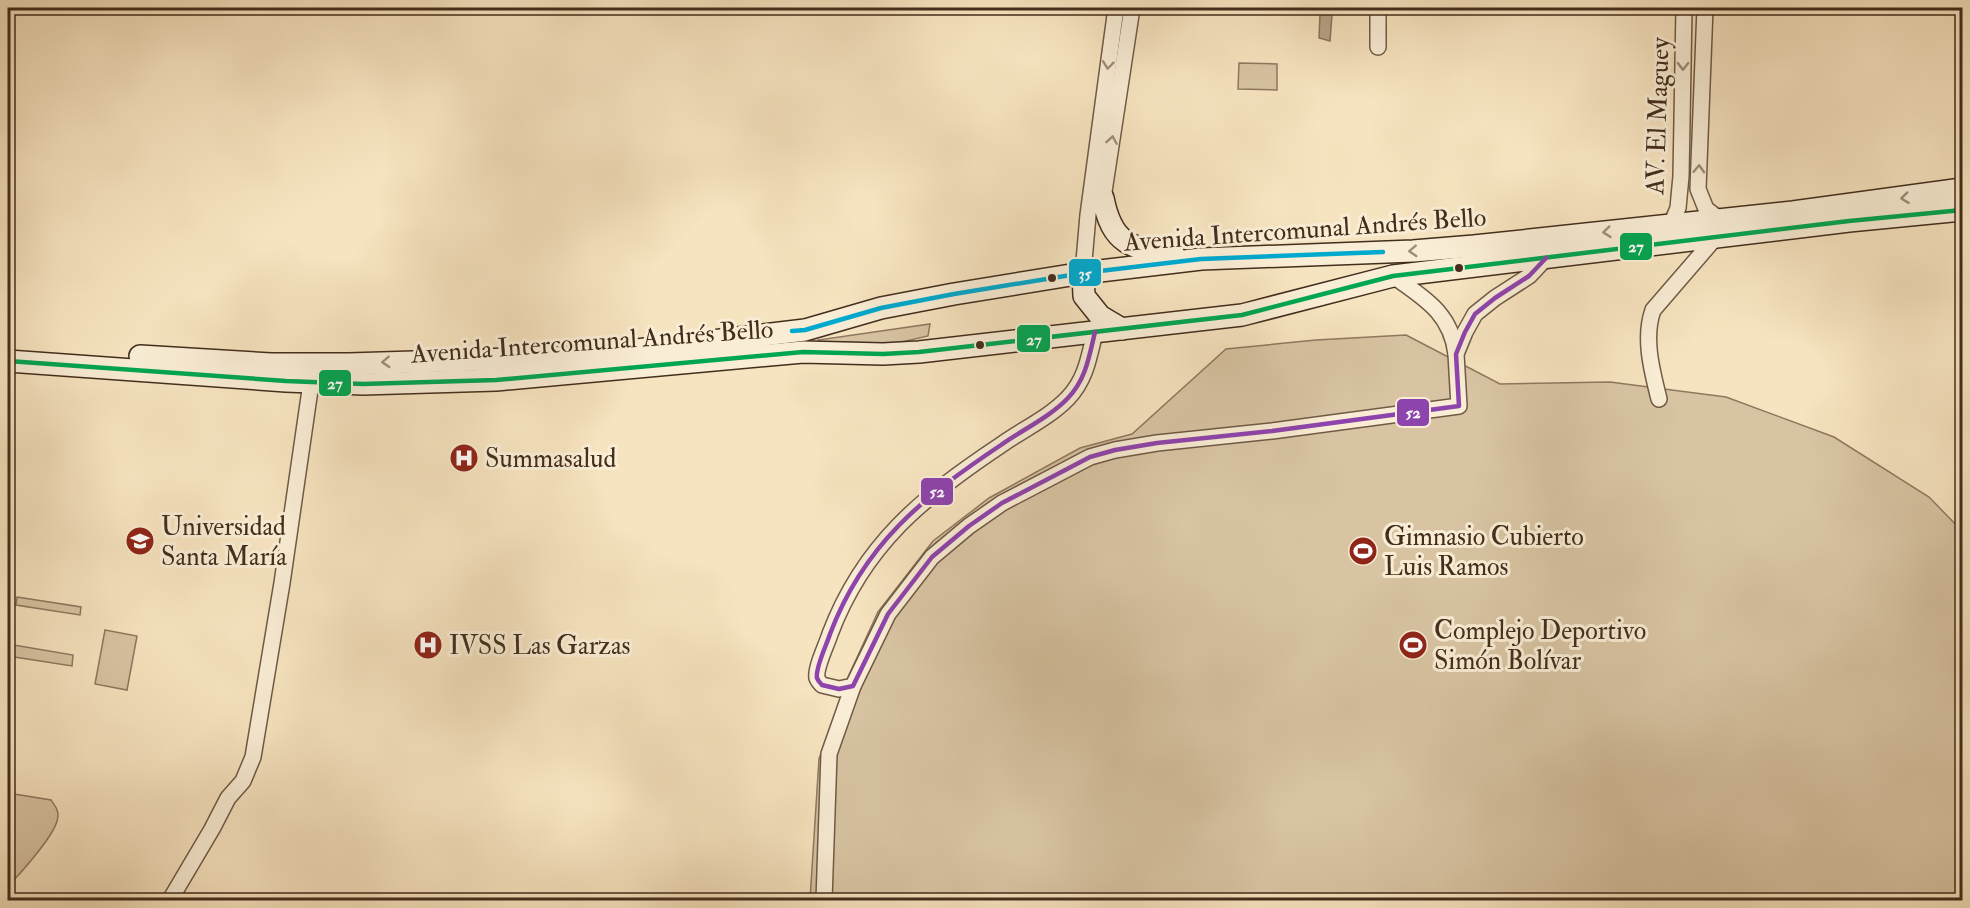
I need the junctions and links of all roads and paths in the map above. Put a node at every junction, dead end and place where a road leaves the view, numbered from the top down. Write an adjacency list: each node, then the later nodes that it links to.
1 (1116, 8): 14 (street, one-way to 14)
2 (1132, 8): 8 (street, one-way to 2)
3 (1378, 8): 6 (street)
4 (1684, 8): 10 (street, AV. El Maguey, one-way to 10)
5 (1705, 8): 11 (street, AV. El Maguey, one-way to 5)
6 (1378, 46)
7 (1962, 189): 11 (main road, Avenida Intercomunal Andrés Bello, one-way to 11)
8 (1103, 198): 13 (main road)
9 (1962, 210): 11 (main road, Avenida Intercomunal Andrés Bello)
10 (1671, 225): 11 (main road, Avenida Intercomunal Andrés Bello); 13 (main road, Avenida Intercomunal Andrés Bello, one-way to 13)
11 (1718, 228): 12 (main road, Avenida Intercomunal Andrés Bello); 22 (street)
12 (1546, 258): 15 (main road, Avenida Intercomunal Andrés Bello); 19 (street)
13 (1201, 259): 14 (main road, Avenida Intercomunal Andrés Bello)
14 (1083, 273): 16 (main road); 18 (main road, Avenida Intercomunal Andrés Bello, one-way to 18)
15 (1393, 276): 16 (main road, Avenida Intercomunal Andrés Bello); 19 (street)
16 (1122, 329): 17 (main road, Avenida Intercomunal Andrés Bello)
17 (1095, 332): 21 (main road, Avenida Intercomunal Andrés Bello); 23 (street)
18 (8, 347)
19 (1456, 354): 23 (street)
20 (8, 361): 21 (main road, Avenida Intercomunal Andrés Bello)
21 (311, 382): 24 (street)
22 (1659, 399)
23 (853, 686): 25 (street)
24 (170, 900)
25 (824, 900)

